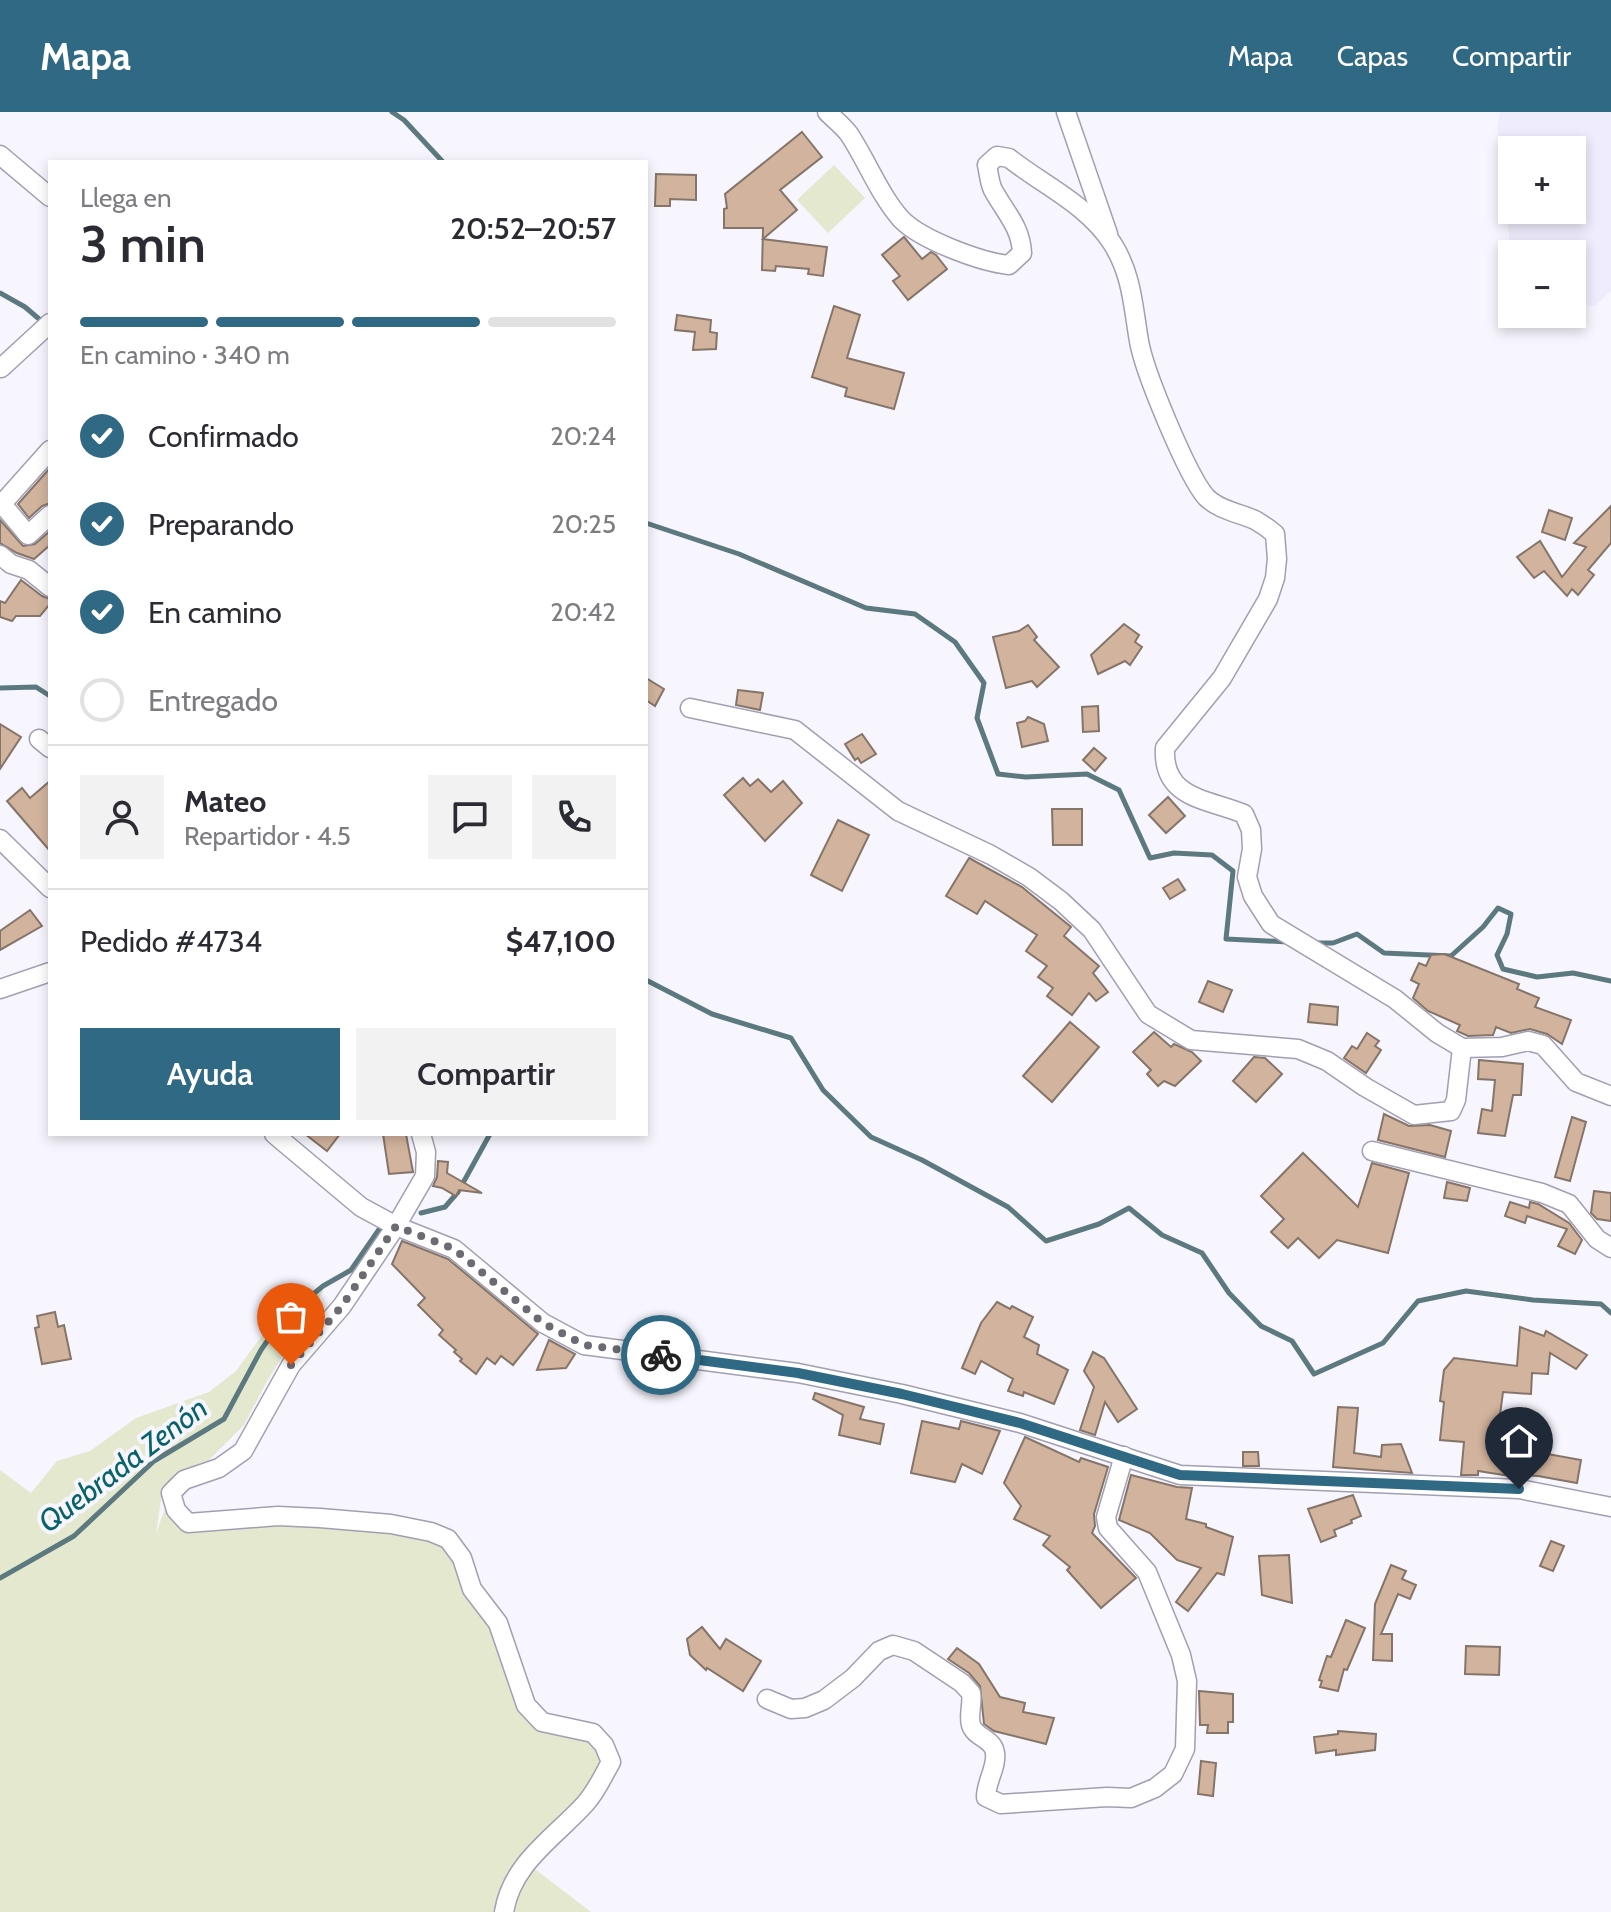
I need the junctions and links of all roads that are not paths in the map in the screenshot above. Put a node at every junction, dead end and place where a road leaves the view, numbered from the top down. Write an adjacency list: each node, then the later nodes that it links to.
1 (827, 112): 5 (street)
2 (1066, 112): 5 (street)
3 (0, 155): 4 (street)
4 (48, 195)
5 (1111, 241): 18 (street)
6 (44, 328): 7 (street)
7 (1, 368)
8 (48, 456): 9 (street)
9 (1, 505): 10 (street)
10 (48, 517)
11 (0, 555): 12 (street)
12 (48, 585)
13 (690, 708): 18 (street)
14 (0, 839): 15 (street)
15 (48, 886)
16 (48, 973): 17 (street)
17 (0, 989)
18 (1462, 1048): 19 (street)
19 (1611, 1096)
20 (276, 1136): 23 (street)
21 (422, 1136): 23 (street)
22 (1372, 1151): 24 (street)
23 (396, 1226): 25 (street); 28 (street)
24 (1611, 1248)
25 (1124, 1456): 26 (street); 27 (street)
26 (1611, 1507)
27 (767, 1699)
28 (504, 1912)

